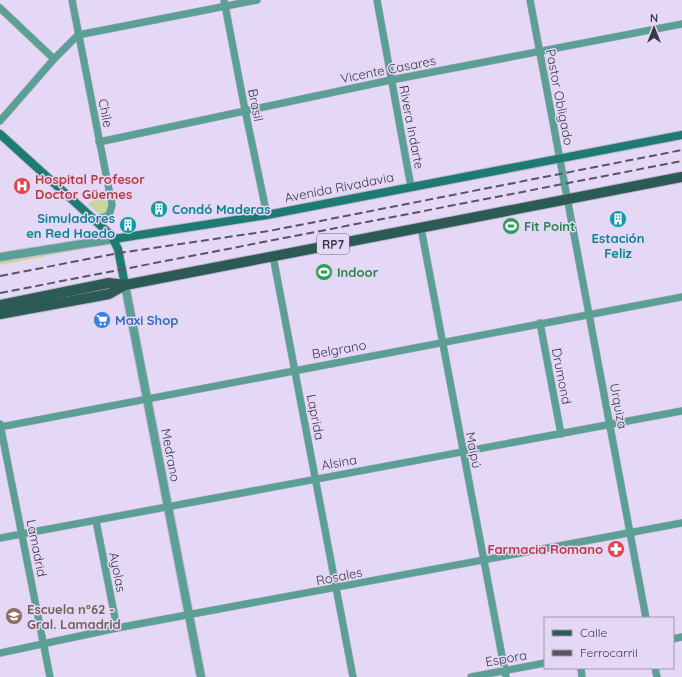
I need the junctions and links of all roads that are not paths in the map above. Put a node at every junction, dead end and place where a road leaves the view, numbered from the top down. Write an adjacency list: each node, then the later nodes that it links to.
1 (72, 0): 8 (street, Chile)
2 (257, 0): 5 (street)
3 (377, 0): 11 (street, Rivera Indarte)
4 (530, 0): 9 (street, Pastor Obligado)
5 (225, 3): 8 (street); 12 (street, Brasil)
6 (0, 8): 10 (street)
7 (682, 24): 9 (street, Vicente Casares)
8 (78, 35): 10 (street); 16 (street, Chile)
9 (540, 51): 11 (street, Vicente Casares); 17 (street, Pastor Obligado)
10 (54, 59): 13 (street)
11 (391, 80): 12 (street, Vicente Casares); 19 (street, Rivera Indarte)
12 (245, 110): 16 (street, Vicente Casares); 21 (street, Brasil)
13 (0, 121)
14 (0, 134): 22 (main road)
15 (682, 135): 17 (main road, Avenida Rivadavia)
16 (99, 142): 22 (street, Chile)
17 (560, 159): 19 (main road, Avenida Rivadavia); 20 (street, Pastor Obligado)
18 (682, 177): 20 (main road, RP7)
19 (411, 187): 21 (main road, Avenida Rivadavia)
20 (567, 199): 23 (main road, RP7); 31 (street, Urquiza)
21 (267, 215): 24 (main road, Avenida Rivadavia)
22 (95, 220): 24 (main road)
23 (420, 228): 25 (main road, RP7); 33 (street, Maipú)
24 (114, 239): 26 (street, Avenida Rivadavia); 27 (main road, Medrano)
25 (273, 256): 27 (main road, RP7); 34 (street, Laprida)
26 (0, 257)
27 (125, 285): 29 (main road, RP7); 30 (main road, RP7); 35 (street, Medrano)
28 (682, 296): 31 (street, Belgrano)
29 (0, 305)
30 (0, 314)
31 (589, 314): 32 (street, Belgrano); 37 (street, Urquiza)
32 (540, 323): 33 (street, Belgrano); 39 (street, Drumond)
33 (442, 343): 34 (street, Belgrano); 40 (street, Maipú)
34 (295, 369): 35 (street, Belgrano); 41 (street, Laprida)
35 (148, 399): 38 (street, Belgrano); 42 (street, Medrano)
36 (682, 411): 37 (street, Alsina)
37 (610, 425): 39 (street, Alsina); 45 (street, Urquiza)
38 (0, 426): 46 (street, Lamadrid)
39 (562, 434): 40 (street, Alsina)
40 (462, 452): 41 (street, Alsina); 48 (street, Maipú)
41 (316, 479): 42 (street, Alsina); 49 (street, Laprida)
42 (169, 507): 43 (street, Alsina); 50 (street, Medrano)
43 (96, 521): 46 (street, Alsina); 52 (street, Ayolas)
44 (682, 524): 45 (street, Rosales)
45 (630, 533): 48 (street, Rosales); 51 (street, Urquiza)
46 (22, 534): 47 (street, Alsina); 53 (street, Lamadrid)
47 (0, 538)
48 (484, 560): 49 (street, Rosales); 56 (street, Maipú)
49 (336, 589): 50 (street, Rosales); 59 (street, Laprida)
50 (190, 616): 52 (street, Rosales); 58 (street, Medrano)
51 (646, 617)
52 (117, 628): 53 (street, Rosales)
53 (43, 644): 54 (street, Rosales); 57 (street, Lamadrid)
54 (0, 653)
55 (544, 663): 56 (street, Espora)
56 (505, 674): 60 (street, Espora)
57 (50, 677)
58 (201, 677)
59 (353, 677)
60 (471, 677)

